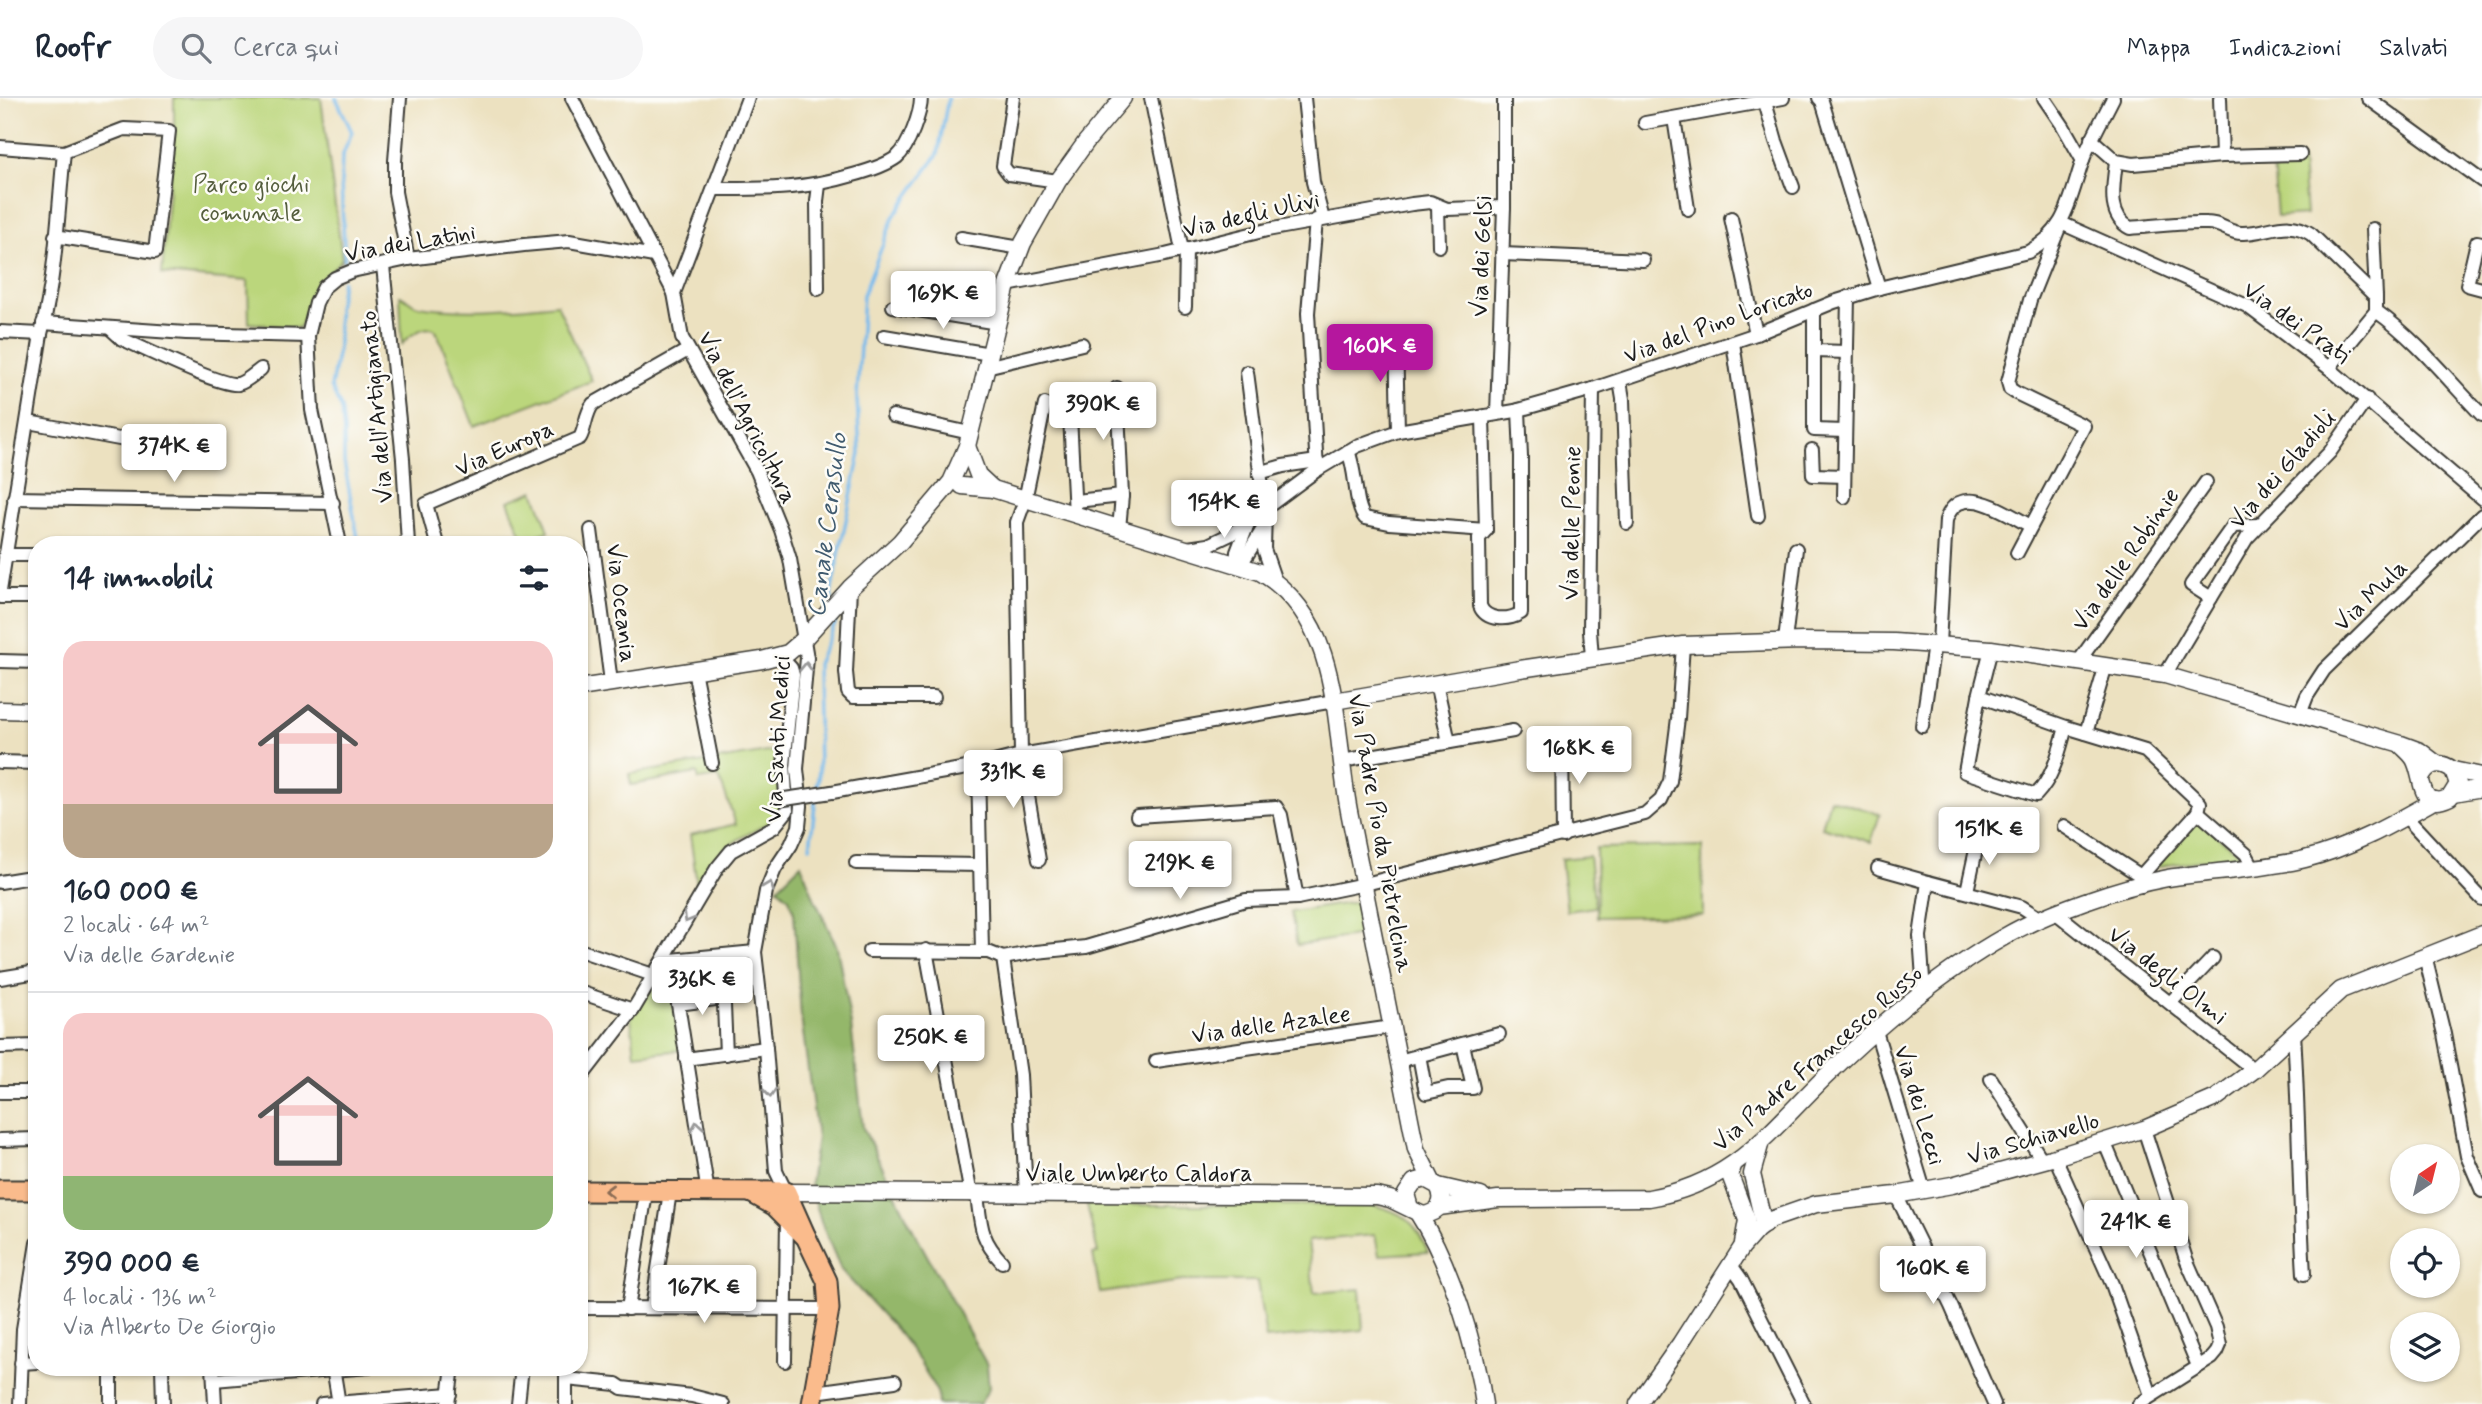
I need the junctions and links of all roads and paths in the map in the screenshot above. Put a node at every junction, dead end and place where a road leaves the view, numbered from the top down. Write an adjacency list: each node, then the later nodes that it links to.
1 (400, 98): 46 (street)
2 (572, 98): 45 (street)
3 (748, 98): 30 (street)
4 (921, 98): 28 (street)
5 (1013, 98): 26 (street)
6 (1123, 98): 26 (street)
7 (1151, 98): 43 (street)
8 (1304, 98): 35 (street)
9 (1504, 98): 32 (street, Via dei Gelsi)
10 (1783, 98): 16 (street)
11 (1818, 98): 50 (street)
12 (2044, 98): 25 (street)
13 (2113, 98): 19 (street, Via del Pino Loricato)
14 (2220, 98): 23 (street)
15 (2368, 98): 27 (street)
16 (1760, 101): 17 (street); 29 (street)
17 (1674, 118): 18 (street); 33 (street)
18 (1645, 123)
19 (2091, 139): 24 (street); 25 (street, Via del Pino Loricato)
20 (0, 147): 21 (street)
21 (64, 152): 38 (street); 38 (street)
22 (2300, 153): 23 (street)
23 (2222, 156): 24 (street)
24 (2116, 161): 55 (street)
25 (2083, 162): 36 (street, Via del Pino Loricato)
26 (1058, 181): 42 (street)
27 (2482, 181)
28 (819, 185): 30 (street); 51 (street)
29 (1793, 187)
30 (715, 189): 53 (street)
31 (1438, 206): 32 (street, Via degli Ulivi); 35 (street, Via degli Ulivi); 41 (street)
32 (1504, 207): 44 (street, Via dei Gelsi)
33 (1688, 209)
34 (1731, 218): 64 (street)
35 (1320, 220): 43 (street, Via degli Ulivi); 95 (street)
36 (2061, 223): 50 (street, Via del Pino Loricato); 74 (street, Via dei Prati); 116 (street)
37 (2373, 229): 55 (street)
38 (55, 236): 61 (street)
39 (961, 238): 42 (street)
40 (2482, 243): 52 (street)
41 (1439, 246)
42 (1021, 248): 49 (street)
43 (1184, 250): 49 (street, Via degli Ulivi); 57 (street)
44 (1502, 254): 47 (street); 84 (street, Via dei Gelsi)
45 (654, 256): 46 (street, Via dei Latini); 53 (street)
46 (408, 259): 48 (street, Via dei Latini)
47 (1643, 260)
48 (383, 265): 66 (street, Via dei Latini); 109 (street, Via dell'Artigianato)
49 (1007, 285): 60 (street)
50 (1879, 288): 54 (street, Via del Pino Loricato)
51 (818, 289)
52 (2482, 289)
53 (674, 293): 70 (street, Via dell'Agricoltura)
54 (1848, 297): 58 (street, Via del Pino Loricato); 72 (street)
55 (2376, 297): 59 (street)
56 (893, 306): 60 (street)
57 (1185, 307)
58 (1814, 310): 64 (street, Via del Pino Loricato); 71 (street)
59 (2376, 312): 74 (street); 85 (street)
60 (998, 323): 73 (street)
61 (42, 328): 62 (street); 63 (street); 88 (street)
62 (111, 329): 66 (street); 75 (street)
63 (0, 332)
64 (1756, 334): 68 (street, Via del Pino Loricato)
65 (1396, 335): 89 (street)
66 (308, 336): 106 (street)
67 (884, 336): 73 (street)
68 (1733, 342): 77 (street, Via del Pino Loricato); 112 (street)
69 (1082, 344): 73 (street)
70 (688, 350): 107 (street, Via Europa); 136 (street, Via dell'Agricoltura)
71 (1814, 351): 72 (street); 90 (street)
72 (1847, 352): 90 (street)
73 (988, 361): 92 (street)
74 (2329, 368): 81 (street, Via dei Prati)
75 (261, 369)
76 (1247, 372): 96 (street)
77 (1620, 381): 79 (street, Via del Pino Loricato); 114 (street)
78 (1118, 388): 101 (street)
79 (1593, 389): 83 (street, Via del Pino Loricato); 142 (street, Via delle Peonie)
80 (1069, 396): 108 (street)
81 (2367, 400): 104 (street, Via dei Prati); 115 (street, Via dei Gladioli)
82 (1045, 404): 105 (street)
83 (1519, 410): 84 (street, Via del Pino Loricato); 120 (street)
84 (1497, 414): 87 (street, Via del Pino Loricato)
85 (2482, 415)
86 (893, 416): 92 (street)
87 (1483, 417): 89 (street, Via del Pino Loricato); 120 (street)
88 (28, 422): 91 (street); 103 (street)
89 (1398, 431): 94 (street, Via del Pino Loricato)
90 (1845, 431): 97 (street)
91 (130, 441)
92 (969, 445): 98 (street); 100 (street)
93 (1812, 450): 97 (street)
94 (1348, 452): 95 (street, Via del Pino Loricato); 120 (street)
95 (1317, 466): 96 (street); 110 (street, Via del Pino Loricato)
96 (1259, 473): 110 (street)
97 (1844, 476): 102 (street)
98 (960, 478): 100 (street, Via Padre Pio da Pietrelcina); 131 (street, Via Santi Medici)
99 (2206, 482): 144 (street, Via delle Robinie)
100 (993, 489): 105 (street, Via Padre Pio da Pietrelcina)
101 (1122, 496): 108 (street); 117 (street)
102 (1844, 497)
103 (14, 498): 106 (street); 127 (street)
104 (2482, 499)
105 (1025, 500): 108 (street, Via Padre Pio da Pietrelcina); 165 (street)
106 (333, 503): 121 (street)
107 (426, 504): 109 (street, Via Europa); 123 (street)
108 (1075, 508): 117 (street, Via Padre Pio da Pietrelcina)
109 (407, 509): 122 (street, Via dell'Artigianato)
110 (1265, 510): 113 (street, Via del Pino Loricato); 118 (street)
111 (2482, 515): 157 (street, Via Mula)
112 (1758, 516)
113 (1250, 521): 124 (street, Via del Pino Loricato); 129 (street)
114 (1627, 523)
115 (2259, 525): 135 (street, Via dei Gladioli); 135 (street)
116 (2031, 526): 126 (street); 138 (street)
117 (1119, 528): 124 (street, Via Padre Pio da Pietrelcina)
118 (1263, 528): 129 (street); 130 (street)
119 (591, 530): 149 (street, Via Oceania)
120 (1486, 530)
121 (339, 536)
122 (408, 536)
123 (435, 536)
124 (1183, 548): 129 (street, Via Padre Pio da Pietrelcina)
125 (1796, 549): 137 (street)
126 (2017, 553)
127 (5, 555): 128 (street); 132 (street)
128 (28, 555)
129 (1236, 564): 130 (street, Via Padre Pio da Pietrelcina)
130 (1275, 580): 154 (street, Via Padre Pio da Pietrelcina)
131 (850, 588): 136 (street, Via Santi Medici); 153 (street)
132 (0, 591)
133 (0, 597): 134 (street)
134 (28, 597)
135 (2211, 598): 148 (street, Via dei Gladioli)
136 (803, 640): 141 (street); 203 (street, Via Santi Medici, one-way to 136)
137 (1785, 641): 138 (street); 139 (street)
138 (1936, 644): 140 (street); 158 (street)
139 (1683, 645): 142 (street); 183 (street)
140 (1991, 649): 144 (street); 152 (street)
141 (779, 655): 147 (street); 209 (street, one-way to 209)
142 (1592, 658): 150 (street)
143 (0, 661): 145 (street)
144 (2079, 661): 146 (street)
145 (28, 662)
146 (2106, 665): 148 (street); 161 (street)
147 (694, 670): 149 (street); 169 (street)
148 (2165, 675): 157 (street)
149 (611, 682): 151 (street)
150 (1436, 683): 154 (street); 163 (street)
151 (588, 686)
152 (1979, 696): 159 (street); 159 (street)
153 (934, 698)
154 (1334, 701): 165 (street); 166 (street, Via Padre Pio da Pietrelcina)
155 (0, 710): 156 (street)
156 (28, 711)
157 (2300, 714): 164 (street)
158 (1922, 726)
159 (2067, 727): 161 (street)
160 (1513, 731): 163 (street)
161 (2086, 733): 178 (street)
162 (1562, 736): 183 (street)
163 (1449, 742): 166 (street)
164 (2401, 744): 171 (street); 173 (street)
165 (1021, 755): 170 (street); 185 (street)
166 (1342, 761): 194 (street, Via Padre Pio da Pietrelcina)
167 (0, 762): 168 (street)
168 (28, 763)
169 (712, 763)
170 (978, 766): 176 (street, bridge); 187 (street)
171 (2445, 767): 172 (street); 173 (street); 175 (street)
172 (2482, 776)
173 (2421, 781): 177 (street); 181 (street, Via Padre Francesco Russo)
174 (2482, 788): 175 (street)
175 (2454, 793): 177 (street)
176 (778, 800)
177 (2435, 800): 180 (street, Via Padre Francesco Russo)
178 (2198, 812): 188 (street); 191 (street)
179 (1137, 816): 196 (street)
180 (2405, 816): 181 (street, Via Padre Francesco Russo); 197 (street)
181 (2390, 823): 188 (street, Via Padre Francesco Russo)
182 (2064, 826): 191 (street)
183 (1563, 836): 194 (street)
184 (1979, 836): 195 (street)
185 (1039, 860)
186 (856, 863): 187 (street)
187 (980, 864): 204 (street)
188 (2253, 867): 191 (street, Via Padre Francesco Russo)
189 (1878, 868): 193 (street)
190 (28, 877): 192 (street)
191 (2141, 881): 198 (street, Via Padre Francesco Russo)
192 (0, 882)
193 (1928, 882): 195 (street); 214 (street)
194 (1365, 884): 196 (street); 220 (street, Via Padre Pio da Pietrelcina)
195 (1967, 891): 199 (street)
196 (1297, 898): 210 (street)
197 (2482, 899)
198 (2055, 912): 199 (street, Via Padre Francesco Russo); 217 (street, Via degli Olmi)
199 (2039, 918): 214 (street, Via Padre Francesco Russo)
200 (2482, 934): 207 (street, Via Schiavello)
201 (926, 950): 202 (street); 204 (street); 261 (street)
202 (869, 951)
203 (755, 952): 206 (street); 227 (street, Via Santi Medici)
204 (982, 952): 210 (street)
205 (588, 953): 212 (street)
206 (722, 956): 209 (street); 216 (street)
207 (2425, 956): 222 (street, Via Schiavello); 254 (street)
208 (2213, 957): 217 (street)
209 (668, 958): 212 (street); 218 (street)
210 (1003, 958): 262 (street)
211 (28, 973): 213 (street)
212 (653, 975): 219 (street)
213 (0, 978)
214 (1924, 993): 221 (street, Via Padre Francesco Russo)
215 (588, 995): 219 (street)
216 (723, 998): 218 (street); 228 (street)
217 (2170, 1003): 234 (street, Via degli Olmi)
218 (678, 1004): 230 (street)
219 (633, 1010): 233 (street)
220 (1392, 1027): 231 (street, Via delle Azalee); 232 (street, Via Padre Pio da Pietrelcina)
221 (1876, 1031): 242 (street, Via Padre Francesco Russo); 252 (street, Via dei Lecci)
222 (2294, 1033): 234 (street, Via Schiavello); 276 (street)
223 (1500, 1034): 224 (street)
224 (1463, 1044): 229 (street); 229 (street)
225 (28, 1046): 226 (street)
226 (0, 1047)
227 (766, 1048): 228 (street); 257 (street, Via Santi Medici, one-way to 257)
228 (726, 1054): 230 (street)
229 (1419, 1055): 232 (street)
230 (686, 1059): 258 (street, one-way to 230)
231 (1156, 1061)
232 (1399, 1061): 243 (street, Via Padre Pio da Pietrelcina)
233 (588, 1068)
234 (2254, 1070): 238 (street, Via Schiavello)
235 (1991, 1080): 244 (street)
236 (0, 1092): 237 (street)
237 (28, 1092)
238 (2144, 1129): 241 (street, Via Schiavello); 286 (street)
239 (28, 1139): 240 (street)
240 (0, 1140)
241 (2104, 1141): 244 (street, Via Schiavello); 286 (street)
242 (1760, 1145): 245 (street, Via Padre Francesco Russo); 246 (street)
243 (1416, 1149): 248 (street, Via Padre Pio da Pietrelcina); 249 (street, Via Padre Pio da Pietrelcina)
244 (2049, 1158): 252 (street, Via Schiavello); 296 (street)
245 (1736, 1164): 246 (street); 247 (street, Via Padre Francesco Russo); 260 (street)
246 (1752, 1174): 266 (street)
247 (1703, 1182): 260 (street); 265 (street, Via Padre Francesco Russo)
248 (1435, 1184): 249 (street); 265 (street, Via Padre Francesco Russo); 267 (street)
249 (1410, 1186): 264 (street, Viale Umberto Caldora); 268 (street)
250 (0, 1190): 251 (main road)
251 (28, 1190)
252 (1924, 1190): 263 (street, Via Schiavello)
253 (588, 1191): 255 (main road, one-way to 253)
254 (2482, 1191)
255 (646, 1192): 256 (main road); 278 (street)
256 (670, 1192): 258 (main road); 279 (street)
257 (795, 1192): 259 (main road); 261 (street, Viale Umberto Caldora); 272 (main road)
258 (708, 1193): 259 (main road)
259 (751, 1193): 270 (main road)
260 (1735, 1193): 271 (street)
261 (974, 1195): 262 (street, Viale Umberto Caldora); 274 (street)
262 (1026, 1195): 264 (street, Viale Umberto Caldora)
263 (1896, 1195): 269 (street, Via Schiavello); 311 (street)
264 (1377, 1196): 268 (street, Viale Umberto Caldora)
265 (1498, 1199): 267 (street, Via Padre Francesco Russo)
266 (1762, 1208): 269 (street); 271 (street)
267 (1438, 1209): 268 (street); 273 (street)
268 (1414, 1211): 273 (street)
269 (1788, 1213): 271 (street, Via Schiavello)
270 (787, 1219): 272 (main road); 280 (street)
271 (1756, 1225): 275 (street)
272 (806, 1237): 281 (main road)
273 (1444, 1260): 308 (street)
274 (1002, 1262)
275 (1731, 1265): 309 (street); 310 (street)
276 (2304, 1274)
277 (588, 1308): 278 (street)
278 (628, 1308): 279 (street)
279 (652, 1308): 280 (street)
280 (786, 1309): 281 (street); 283 (street)
281 (829, 1309): 297 (main road)
282 (28, 1322): 284 (street)
283 (785, 1361)
284 (21, 1363): 285 (street); 300 (street)
285 (28, 1363)
286 (2198, 1366): 296 (street)
287 (111, 1376): 301 (street)
288 (162, 1376): 302 (street)
289 (214, 1376): 303 (street)
290 (334, 1376): 299 (street)
291 (452, 1376): 298 (street)
292 (521, 1376): 305 (street)
293 (566, 1376): 306 (street)
294 (580, 1376): 307 (street)
295 (895, 1381): 297 (street)
296 (2151, 1395): 312 (street)
297 (813, 1398)
298 (449, 1399): 299 (street)
299 (339, 1403): 304 (street)
300 (20, 1404)
301 (111, 1404)
302 (163, 1404)
303 (215, 1404)
304 (322, 1404)
305 (518, 1404)
306 (566, 1404)
307 (723, 1404)
308 (1484, 1404)
309 (1638, 1404)
310 (1804, 1404)
311 (1994, 1404)
312 (2139, 1404)

